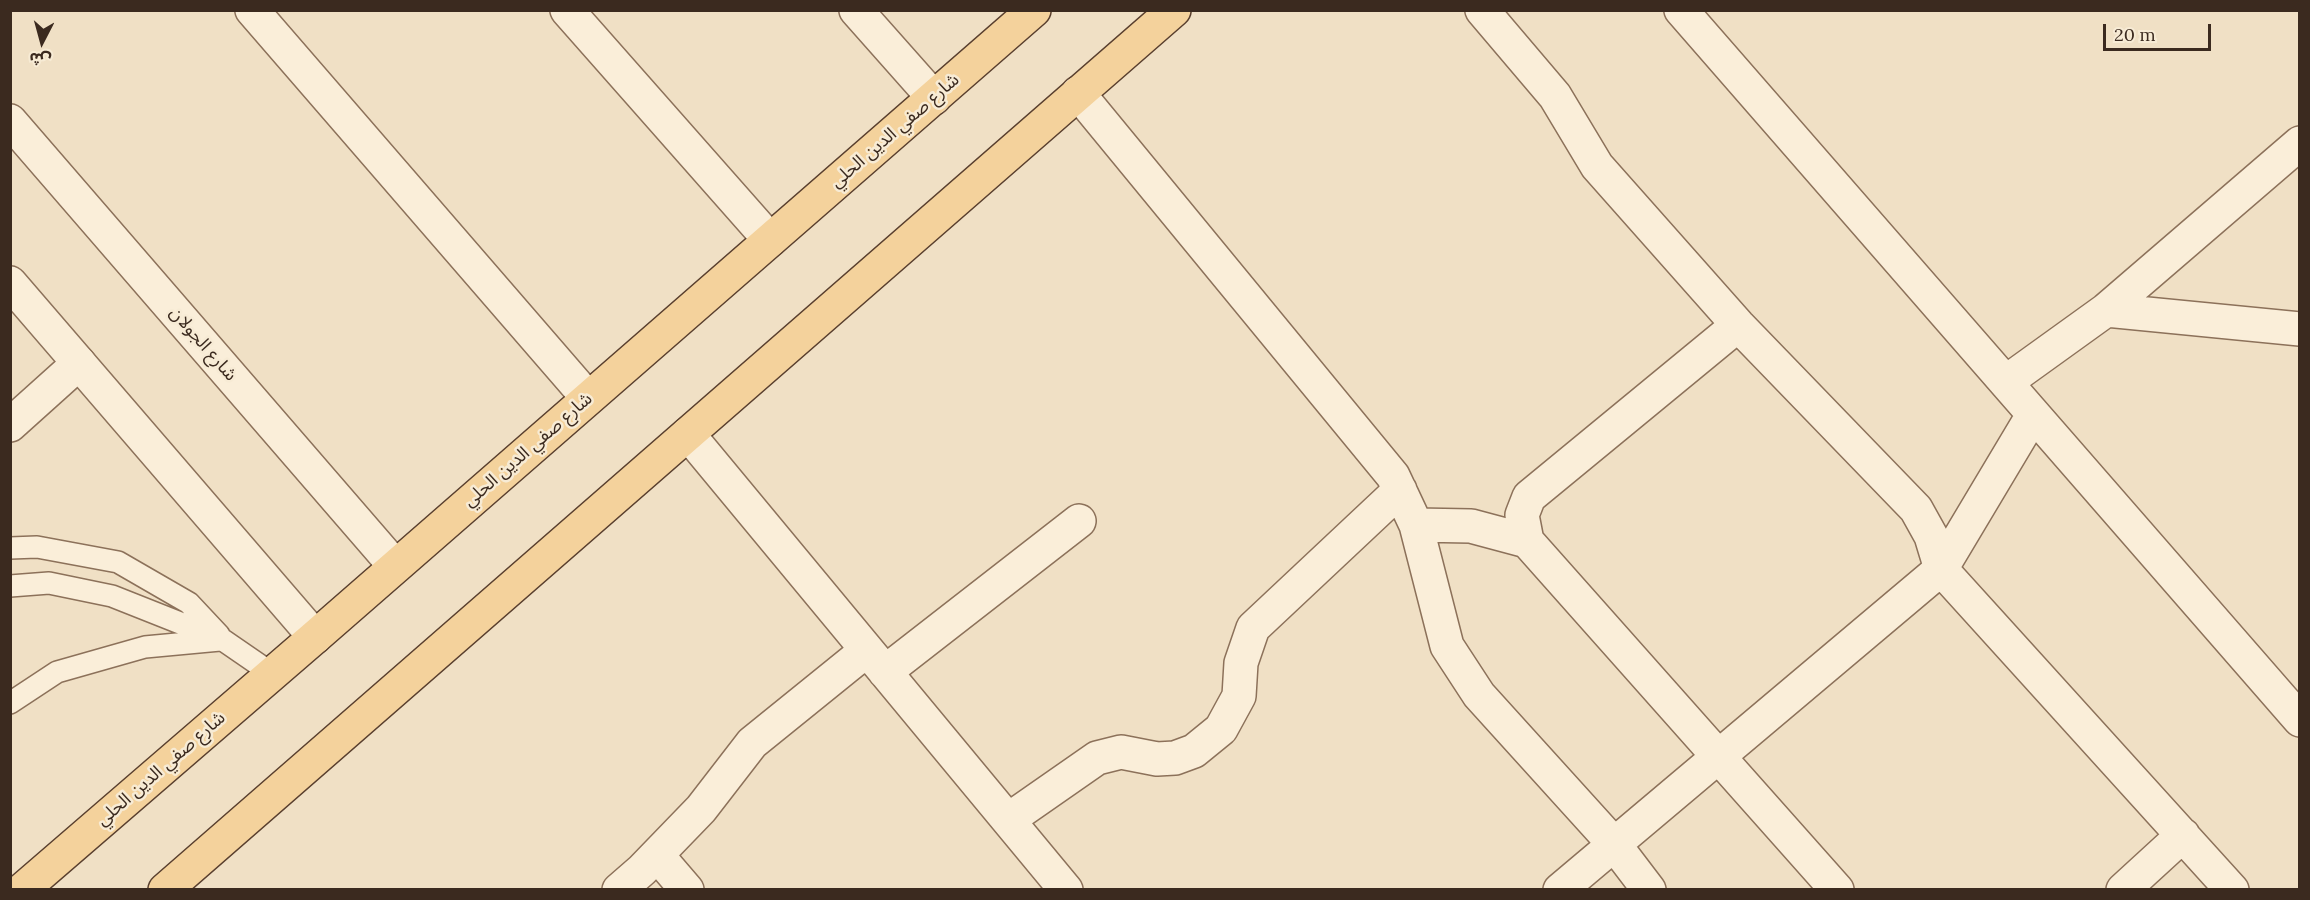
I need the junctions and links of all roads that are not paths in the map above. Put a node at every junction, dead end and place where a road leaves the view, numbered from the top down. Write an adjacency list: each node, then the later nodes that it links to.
1 (252, 10): 19 (street)
2 (567, 10): 12 (street)
3 (856, 10): 9 (street)
4 (1034, 10): 9 (main road, شارع صفي الدين الحلي)
5 (1174, 10): 8 (main road)
6 (1482, 10): 15 (street)
7 (1682, 10): 18 (street)
8 (1078, 93): 22 (main road); 23 (street)
9 (933, 98): 12 (main road, شارع صفي الدين الحلي)
10 (10, 121): 28 (street, شارع الجولان)
11 (2300, 143): 14 (street)
12 (770, 240): 19 (main road, شارع صفي الدين الحلي)
13 (10, 283): 17 (street)
14 (2106, 310): 16 (street); 18 (street)
15 (1738, 325): 26 (street); 29 (street)
16 (2300, 329)
17 (80, 363): 21 (street); 31 (street)
18 (2006, 382): 20 (street)
19 (588, 398): 28 (main road, شارع صفي الدين الحلي)
20 (2033, 415): 29 (street); 36 (street)
21 (10, 425)
22 (688, 434): 33 (street); 43 (main road)
23 (1400, 490): 25 (street); 38 (street)
24 (1079, 520): 33 (street)
25 (1416, 525): 26 (street); 40 (street)
26 (1527, 540): 37 (street)
27 (10, 548): 32 (lane)
28 (395, 567): 31 (main road, شارع صفي الدين الحلي)
29 (1941, 570): 37 (street); 39 (street)
30 (10, 586): 32 (lane)
31 (315, 637): 34 (main road, شارع صفي الدين الحلي)
32 (223, 640): 34 (lane); 35 (lane)
33 (876, 661): 38 (street); 41 (street)
34 (271, 673): 42 (main road, شارع صفي الدين الحلي)
35 (10, 703)
36 (2300, 720)
37 (1719, 756): 40 (street); 49 (street)
38 (1008, 820): 46 (street)
39 (2183, 836): 50 (street); 51 (street)
40 (1614, 844): 47 (street); 48 (street)
41 (657, 855): 44 (street); 45 (street)
42 (22, 890)
43 (165, 890)
44 (619, 890)
45 (687, 890)
46 (1066, 890)
47 (1560, 890)
48 (1649, 890)
49 (1837, 890)
50 (2122, 890)
51 (2232, 890)

